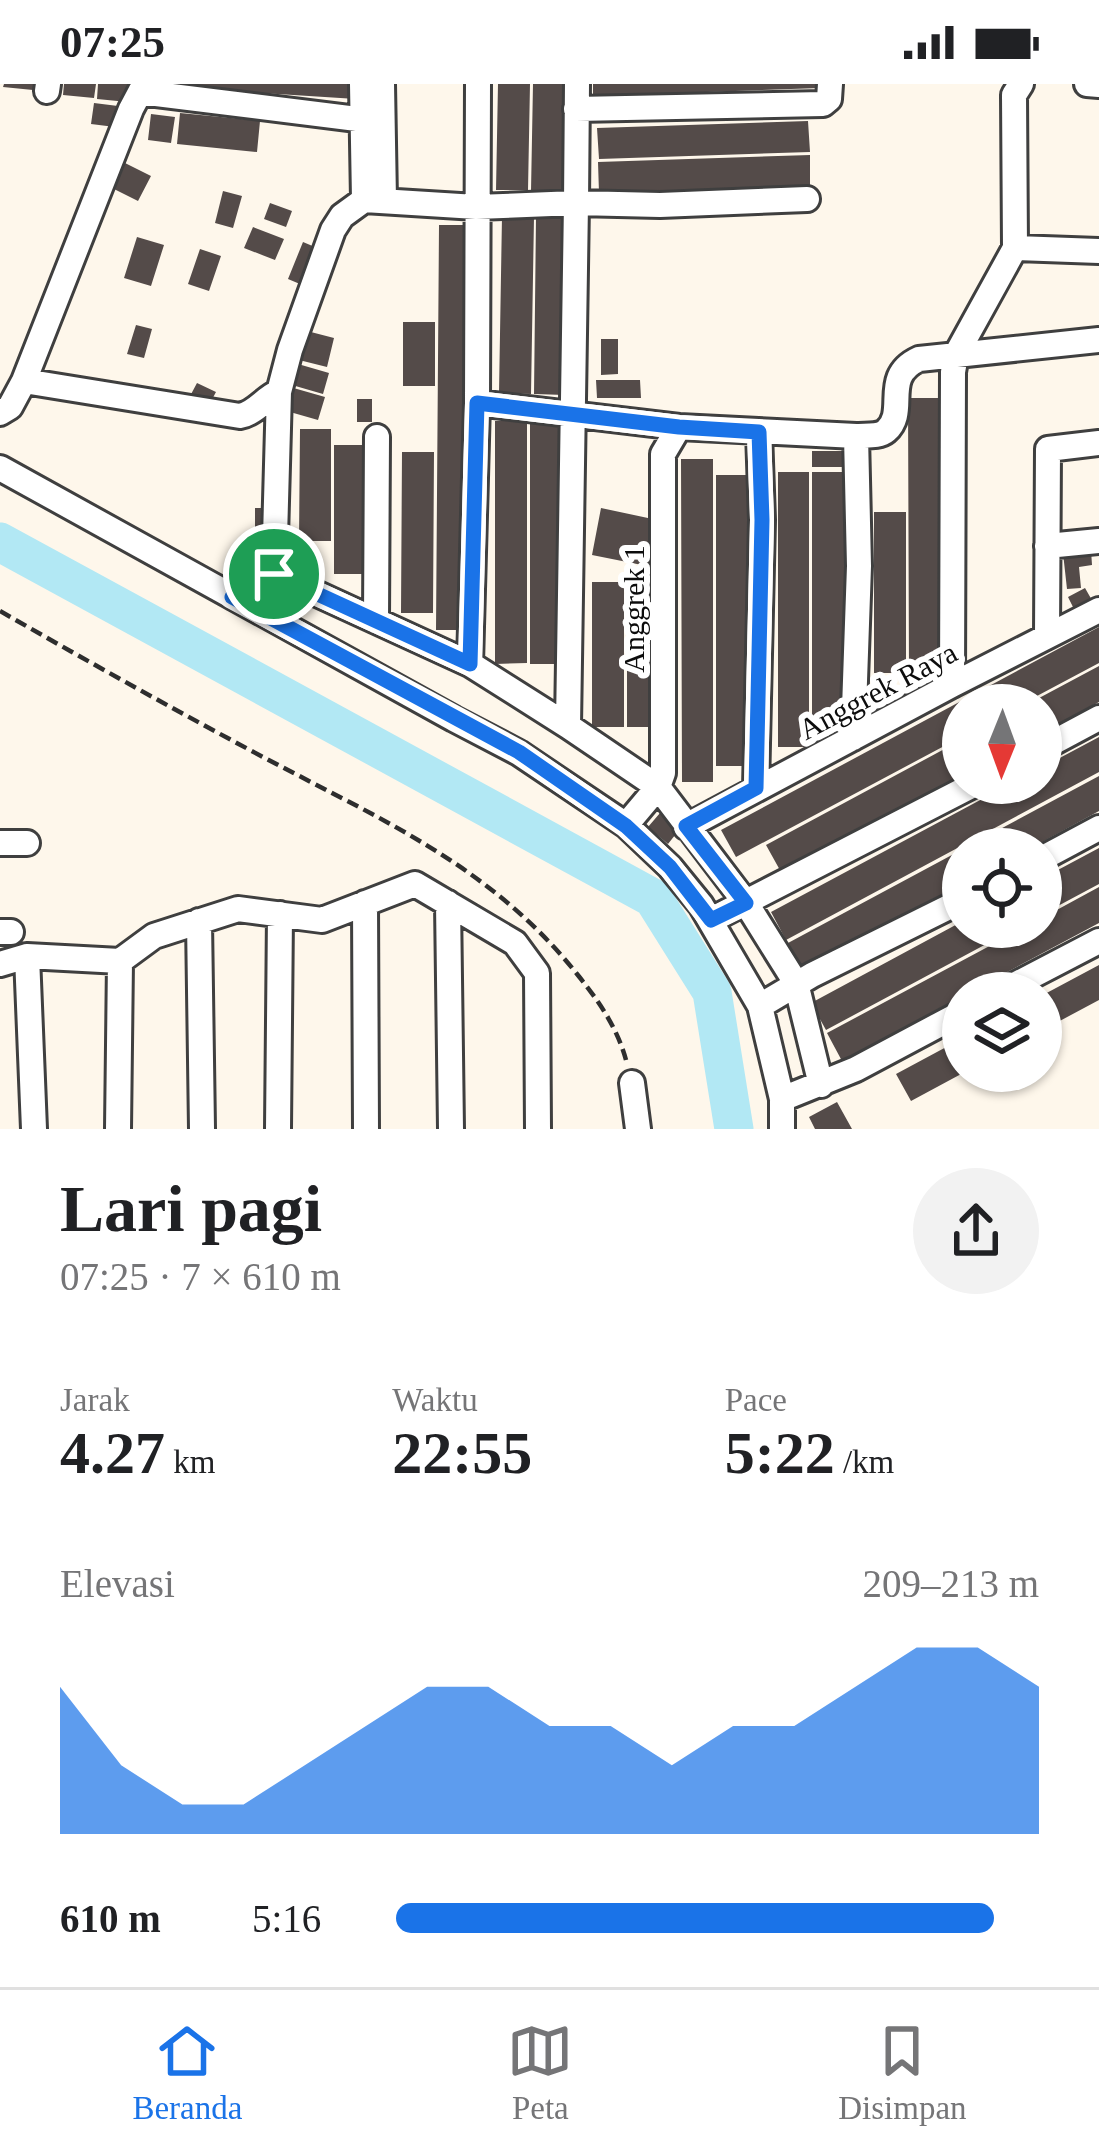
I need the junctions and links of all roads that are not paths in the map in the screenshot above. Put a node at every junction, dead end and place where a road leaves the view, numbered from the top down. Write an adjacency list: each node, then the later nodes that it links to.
1 (362, 84): 10 (street)
2 (382, 84): 10 (street)
3 (478, 84): 14 (street)
4 (830, 84): 9 (street)
5 (1022, 84): 15 (street)
6 (1088, 84): 7 (street)
7 (1099, 85)
8 (140, 88): 10 (street); 19 (street)
9 (576, 96): 13 (street)
10 (371, 122): 12 (street)
11 (807, 199): 13 (street)
12 (374, 200): 14 (street); 20 (street)
13 (576, 203): 14 (street); 23 (street)
14 (476, 207): 21 (street)
15 (1015, 248): 16 (street); 18 (street)
16 (1099, 250)
17 (1099, 340): 18 (street)
18 (956, 355): 26 (street); 38 (street)
19 (24, 381): 20 (street); 22 (street)
20 (279, 392): 32 (street)
21 (477, 403): 23 (street); 37 (street)
22 (0, 412)
23 (572, 413): 24 (street); 42 (street)
24 (679, 427): 25 (street); 46 (street, Anggrek 1)
25 (759, 432): 26 (street); 45 (street)
26 (856, 436): 43 (street)
27 (377, 437): 35 (street)
28 (1099, 443): 31 (street)
29 (0, 468): 33 (street)
30 (1099, 541): 31 (street)
31 (1047, 546): 36 (street)
32 (274, 574): 33 (street); 35 (street)
33 (238, 592): 48 (street)
34 (1099, 610): 36 (street, Anggrek Raya)
35 (376, 621): 37 (street)
36 (1047, 636): 39 (street, Anggrek Raya)
37 (470, 664): 42 (street)
38 (952, 684)
39 (954, 684)
40 (942, 690): 43 (street, Anggrek Raya)
41 (1099, 718): 44 (street)
42 (568, 725): 46 (street)
43 (854, 738): 45 (street, Anggrek Raya)
44 (1062, 738)
45 (756, 788): 49 (street, Anggrek Raya)
46 (656, 790): 48 (street); 49 (street)
47 (942, 801): 55 (street)
48 (629, 821): 59 (street)
49 (686, 826): 55 (street)
50 (1099, 828): 53 (street)
51 (0, 843): 52 (street)
52 (27, 843)
53 (1062, 848)
54 (364, 903): 56 (street); 58 (street); 75 (street)
55 (746, 903): 59 (street); 66 (street)
56 (448, 904): 76 (street); 77 (street)
57 (942, 911): 66 (street)
58 (280, 914): 60 (street); 74 (street)
59 (711, 920): 66 (street)
60 (200, 921): 63 (street); 73 (street)
61 (1099, 941): 65 (street)
62 (27, 956): 63 (street); 64 (street); 71 (street)
63 (120, 961): 72 (street)
64 (0, 964)
65 (1039, 972)
66 (778, 995): 69 (street); 70 (street)
67 (942, 1023): 69 (street)
68 (632, 1083): 78 (street)
69 (821, 1085): 70 (street)
70 (782, 1099): 79 (street)
71 (34, 1129)
72 (118, 1129)
73 (202, 1129)
74 (278, 1129)
75 (366, 1129)
76 (451, 1129)
77 (538, 1129)
78 (638, 1129)
79 (782, 1129)

